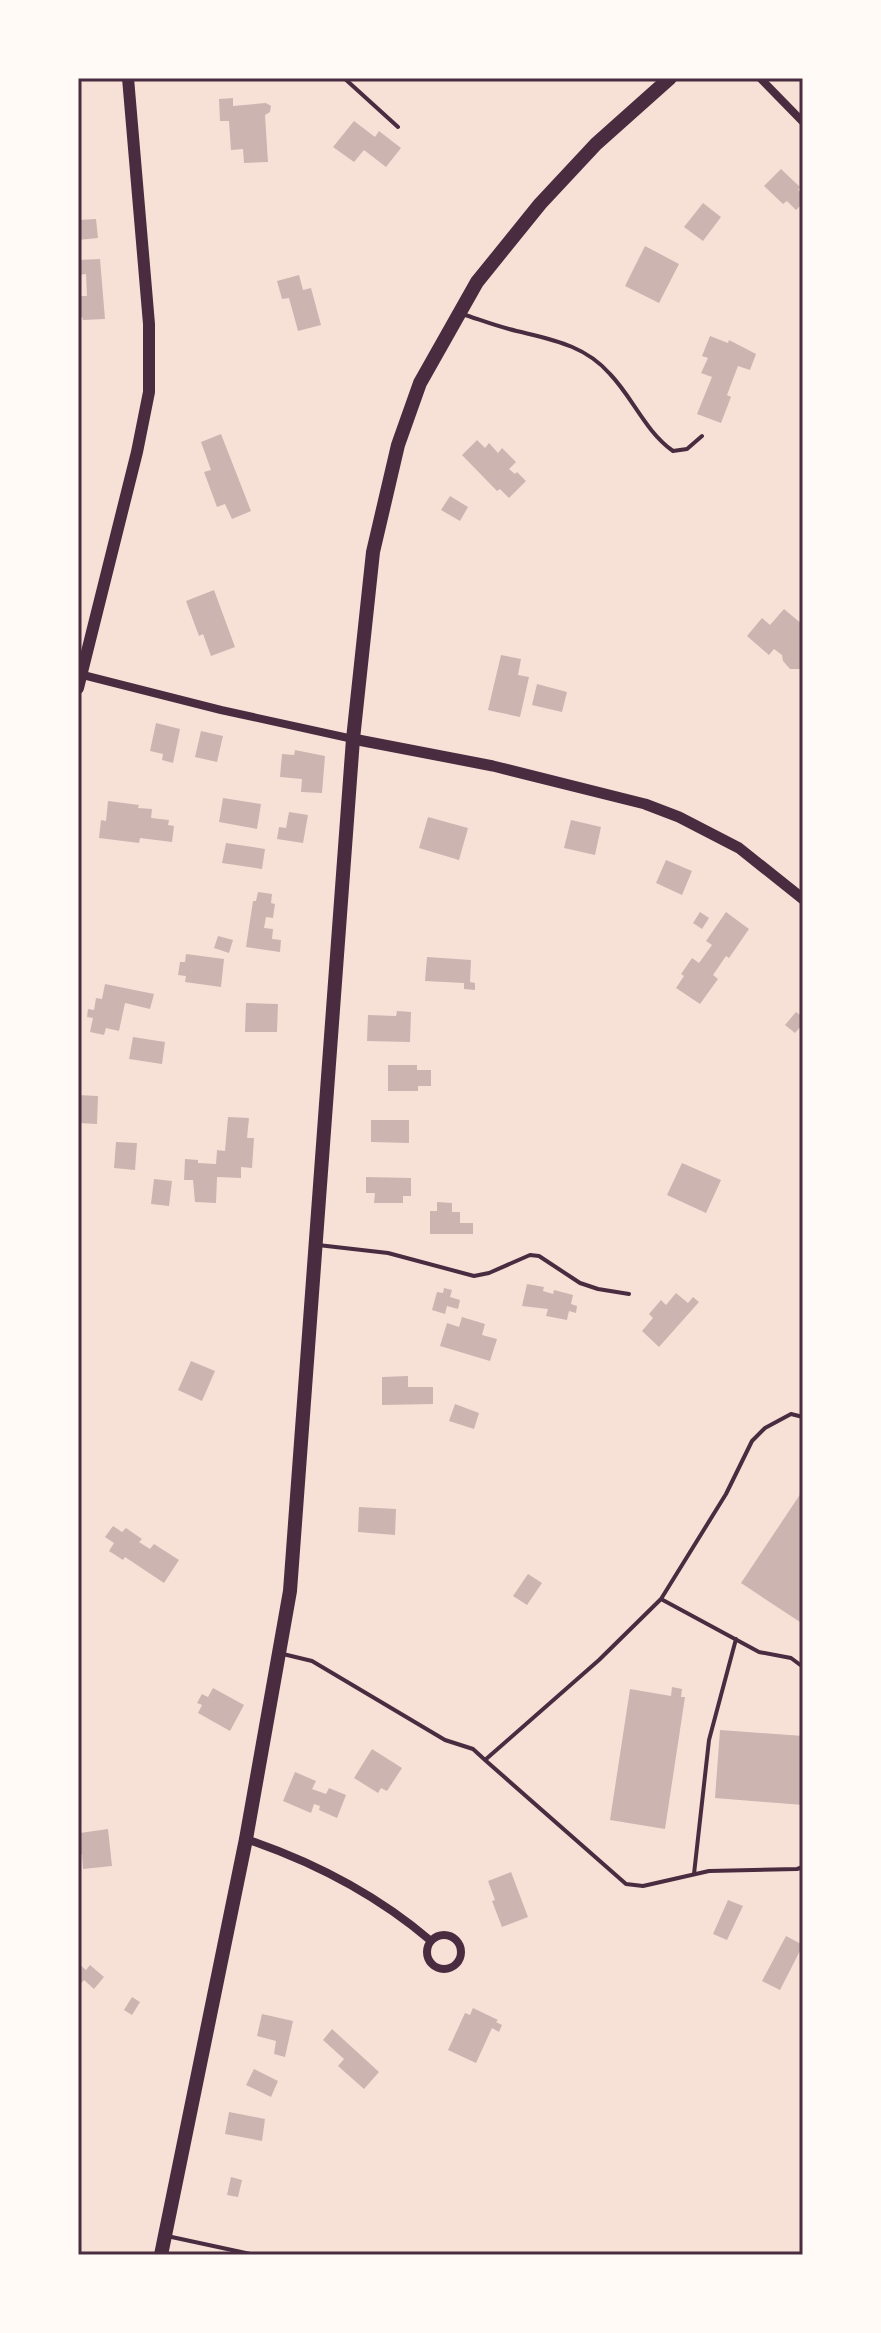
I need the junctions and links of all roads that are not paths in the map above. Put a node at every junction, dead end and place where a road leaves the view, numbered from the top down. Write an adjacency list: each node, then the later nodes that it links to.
1 (128, 78): 9 (main road)
2 (344, 78): 6 (lane)
3 (670, 78): 7 (highway)
4 (760, 78): 5 (street)
5 (803, 122)
6 (398, 127)
7 (460, 313): 8 (lane); 10 (highway)
8 (702, 436)
9 (79, 679): 10 (street)
10 (353, 739): 11 (street); 12 (highway)
11 (803, 899)
12 (316, 1244): 13 (lane); 17 (highway)
13 (629, 1294)
14 (803, 1417): 15 (lane)
15 (661, 1599): 16 (lane); 19 (lane)
16 (736, 1639): 18 (lane); 22 (lane)
17 (280, 1654): 19 (lane); 20 (highway)
18 (803, 1667)
19 (485, 1760): 22 (lane)
20 (246, 1839): 23 (street); 24 (highway)
21 (803, 1867): 22 (lane)
22 (694, 1874)
23 (431, 1941): 23 (street)
24 (165, 2235): 25 (highway); 26 (lane)
25 (161, 2255)
26 (255, 2255)

